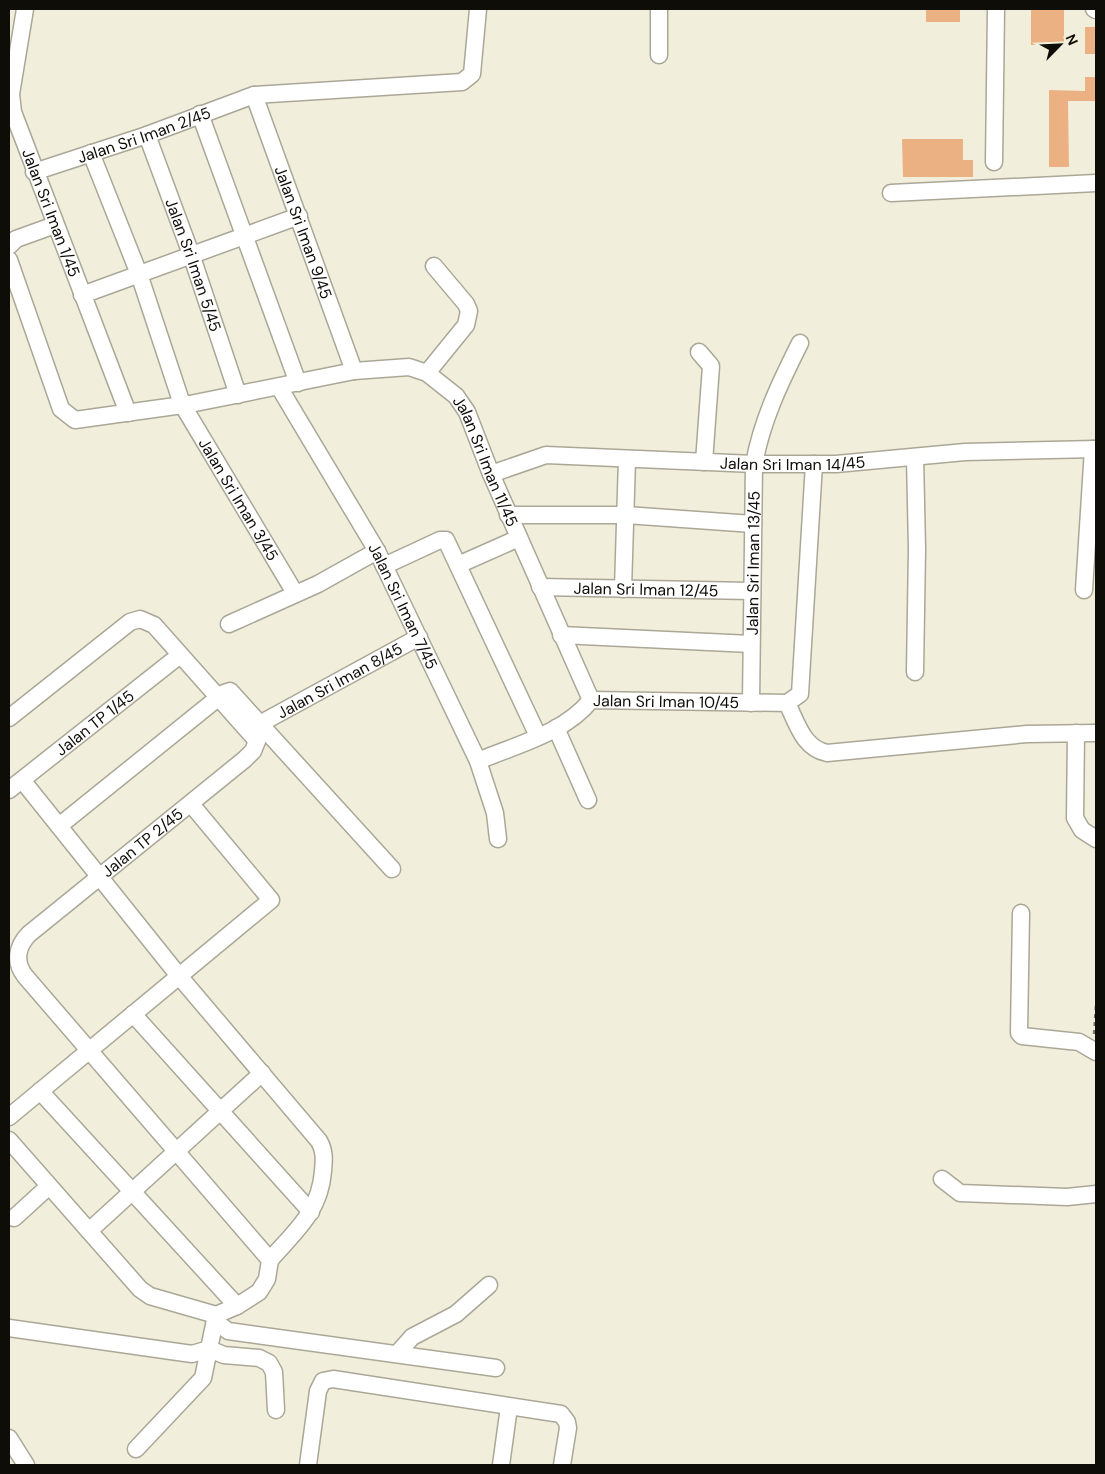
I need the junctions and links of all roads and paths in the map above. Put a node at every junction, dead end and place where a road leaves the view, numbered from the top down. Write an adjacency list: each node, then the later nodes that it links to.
1 (25, 9): 6 (street, Jalan Sri Iman 1/45)
2 (478, 9): 7 (street, Jalan Sri Iman 2/45)
3 (659, 9): 5 (street)
4 (996, 9): 11 (street)
5 (659, 55)
6 (12, 63): 12 (street, Jalan Sri Iman 1/45)
7 (254, 94): 8 (street, Jalan Sri Iman 2/45); 15 (street, Jalan Sri Iman 9/45)
8 (200, 114): 9 (street, Jalan Sri Iman 2/45); 17 (street)
9 (148, 135): 10 (street, Jalan Sri Iman 2/45); 19 (street, Jalan Sri Iman 5/45)
10 (91, 153): 12 (street, Jalan Sri Iman 2/45); 22 (street, Jalan Sri Iman 3/45)
11 (994, 162)
12 (34, 172): 16 (street, Jalan Sri Iman 1/45)
13 (1096, 184): 14 (street)
14 (892, 193)
15 (299, 216): 17 (street); 26 (street, Jalan Sri Iman 9/45)
16 (55, 225): 18 (street); 23 (street, Jalan Sri Iman 1/45)
17 (244, 235): 19 (street); 28 (street)
18 (9, 246)
19 (191, 254): 22 (street); 30 (street, Jalan Sri Iman 5/45)
20 (9, 260): 32 (street, Jalan Sri Iman 11/45)
21 (434, 266): 27 (street)
22 (138, 274): 23 (street); 31 (street, Jalan Sri Iman 3/45)
23 (82, 295): 32 (street, Jalan Sri Iman 1/45)
24 (800, 343): 37 (street, Jalan Sri Iman 13/45)
25 (699, 352): 36 (street)
26 (354, 371): 27 (street, Jalan Sri Iman 11/45); 28 (street, Jalan Sri Iman 11/45)
27 (427, 373): 39 (street, Jalan Sri Iman 11/45)
28 (298, 383): 29 (street, Jalan Sri Iman 11/45)
29 (279, 387): 30 (street, Jalan Sri Iman 11/45); 44 (street, Jalan Sri Iman 7/45)
30 (238, 395): 31 (street, Jalan Sri Iman 11/45)
31 (182, 404): 32 (street, Jalan Sri Iman 11/45); 50 (street, Jalan Sri Iman 3/45)
32 (128, 412)
33 (1094, 449): 34 (street, Jalan Sri Iman 14/45); 48 (street)
34 (915, 457): 38 (street, Jalan Sri Iman 14/45); 56 (street)
35 (627, 459): 36 (street, Jalan Sri Iman 14/45); 39 (street, Jalan Sri Iman 14/45); 41 (street)
36 (704, 462): 37 (street, Jalan Sri Iman 14/45)
37 (754, 464): 38 (street, Jalan Sri Iman 14/45); 42 (street, Jalan Sri Iman 13/45)
38 (814, 464): 59 (street)
39 (491, 474): 40 (street, Jalan Sri Iman 11/45)
40 (508, 514): 41 (street); 43 (street, Jalan Sri Iman 11/45)
41 (626, 515): 42 (street); 47 (street)
42 (753, 524): 49 (street, Jalan Sri Iman 13/45)
43 (519, 538): 45 (street); 46 (street, Jalan Sri Iman 11/45)
44 (381, 558): 45 (street); 50 (street); 53 (street, Jalan Sri Iman 7/45)
45 (458, 566): 66 (street)
46 (540, 587): 47 (street, Jalan Sri Iman 12/45); 52 (street, Jalan Sri Iman 11/45)
47 (623, 589): 49 (street, Jalan Sri Iman 12/45)
48 (1084, 590)
49 (751, 591): 54 (street, Jalan Sri Iman 13/45)
50 (295, 593): 51 (street)
51 (229, 624)
52 (561, 635): 54 (street); 58 (street, Jalan Sri Iman 11/45)
53 (419, 637): 62 (street, Jalan Sri Iman 8/45); 68 (street, Jalan Sri Iman 7/45)
54 (751, 644): 60 (street, Jalan Sri Iman 13/45)
55 (180, 655): 57 (street); 61 (street); 69 (street, Jalan TP 1/45)
56 (915, 672)
57 (220, 697): 62 (street); 67 (street); 72 (street)
58 (591, 700): 60 (street, Jalan Sri Iman 10/45); 63 (street, Jalan Sri Iman 10/45)
59 (787, 702): 60 (street, Jalan Sri Iman 10/45); 64 (street)
60 (751, 703)
61 (9, 718)
62 (262, 724): 67 (street, Jalan TP 2/45); 75 (street)
63 (556, 728): 66 (street, Jalan Sri Iman 10/45); 70 (street)
64 (1076, 733): 65 (street); 74 (street)
65 (1096, 733)
66 (538, 736): 68 (street, Jalan Sri Iman 10/45)
67 (257, 741): 71 (street, Jalan TP 2/45)
68 (478, 761): 73 (street, Jalan Sri Iman 7/45)
69 (15, 785): 72 (street)
70 (588, 800)
71 (192, 804): 76 (street, Jalan TP 2/45); 78 (street)
72 (59, 826): 76 (street)
73 (498, 839)
74 (1096, 839)
75 (392, 869)
76 (100, 879): 78 (street); 81 (street, Jalan TP 2/45)
77 (1021, 913): 82 (street)
78 (179, 976): 80 (street); 83 (street)
79 (1096, 1005): 82 (path)
80 (133, 1014): 81 (street); 85 (street)
81 (88, 1051): 84 (street); 88 (street)
82 (1094, 1051)
83 (262, 1073): 85 (street); 93 (street)
84 (40, 1091): 86 (street); 91 (street)
85 (220, 1111): 88 (street); 93 (street)
86 (9, 1117)
87 (9, 1140): 90 (street)
88 (176, 1151): 91 (street); 96 (street)
89 (942, 1178): 92 (street)
90 (49, 1186): 94 (street); 95 (street)
91 (133, 1190): 95 (street); 98 (street)
92 (1096, 1194)
93 (311, 1212): 96 (street)
94 (14, 1218)
95 (89, 1231): 99 (street)
96 (270, 1260): 98 (street)
97 (489, 1285): 102 (street)
98 (237, 1306): 99 (street)
99 (216, 1318): 101 (street); 102 (street)
100 (9, 1328): 101 (street)
101 (209, 1349): 105 (street); 107 (street)
102 (397, 1354): 103 (street)
103 (496, 1368)
104 (508, 1407): 109 (street); 110 (street); 111 (street)
105 (276, 1410)
106 (10, 1442): 108 (street)
107 (136, 1449)
108 (26, 1465)
109 (308, 1465)
110 (501, 1465)
111 (562, 1465)

